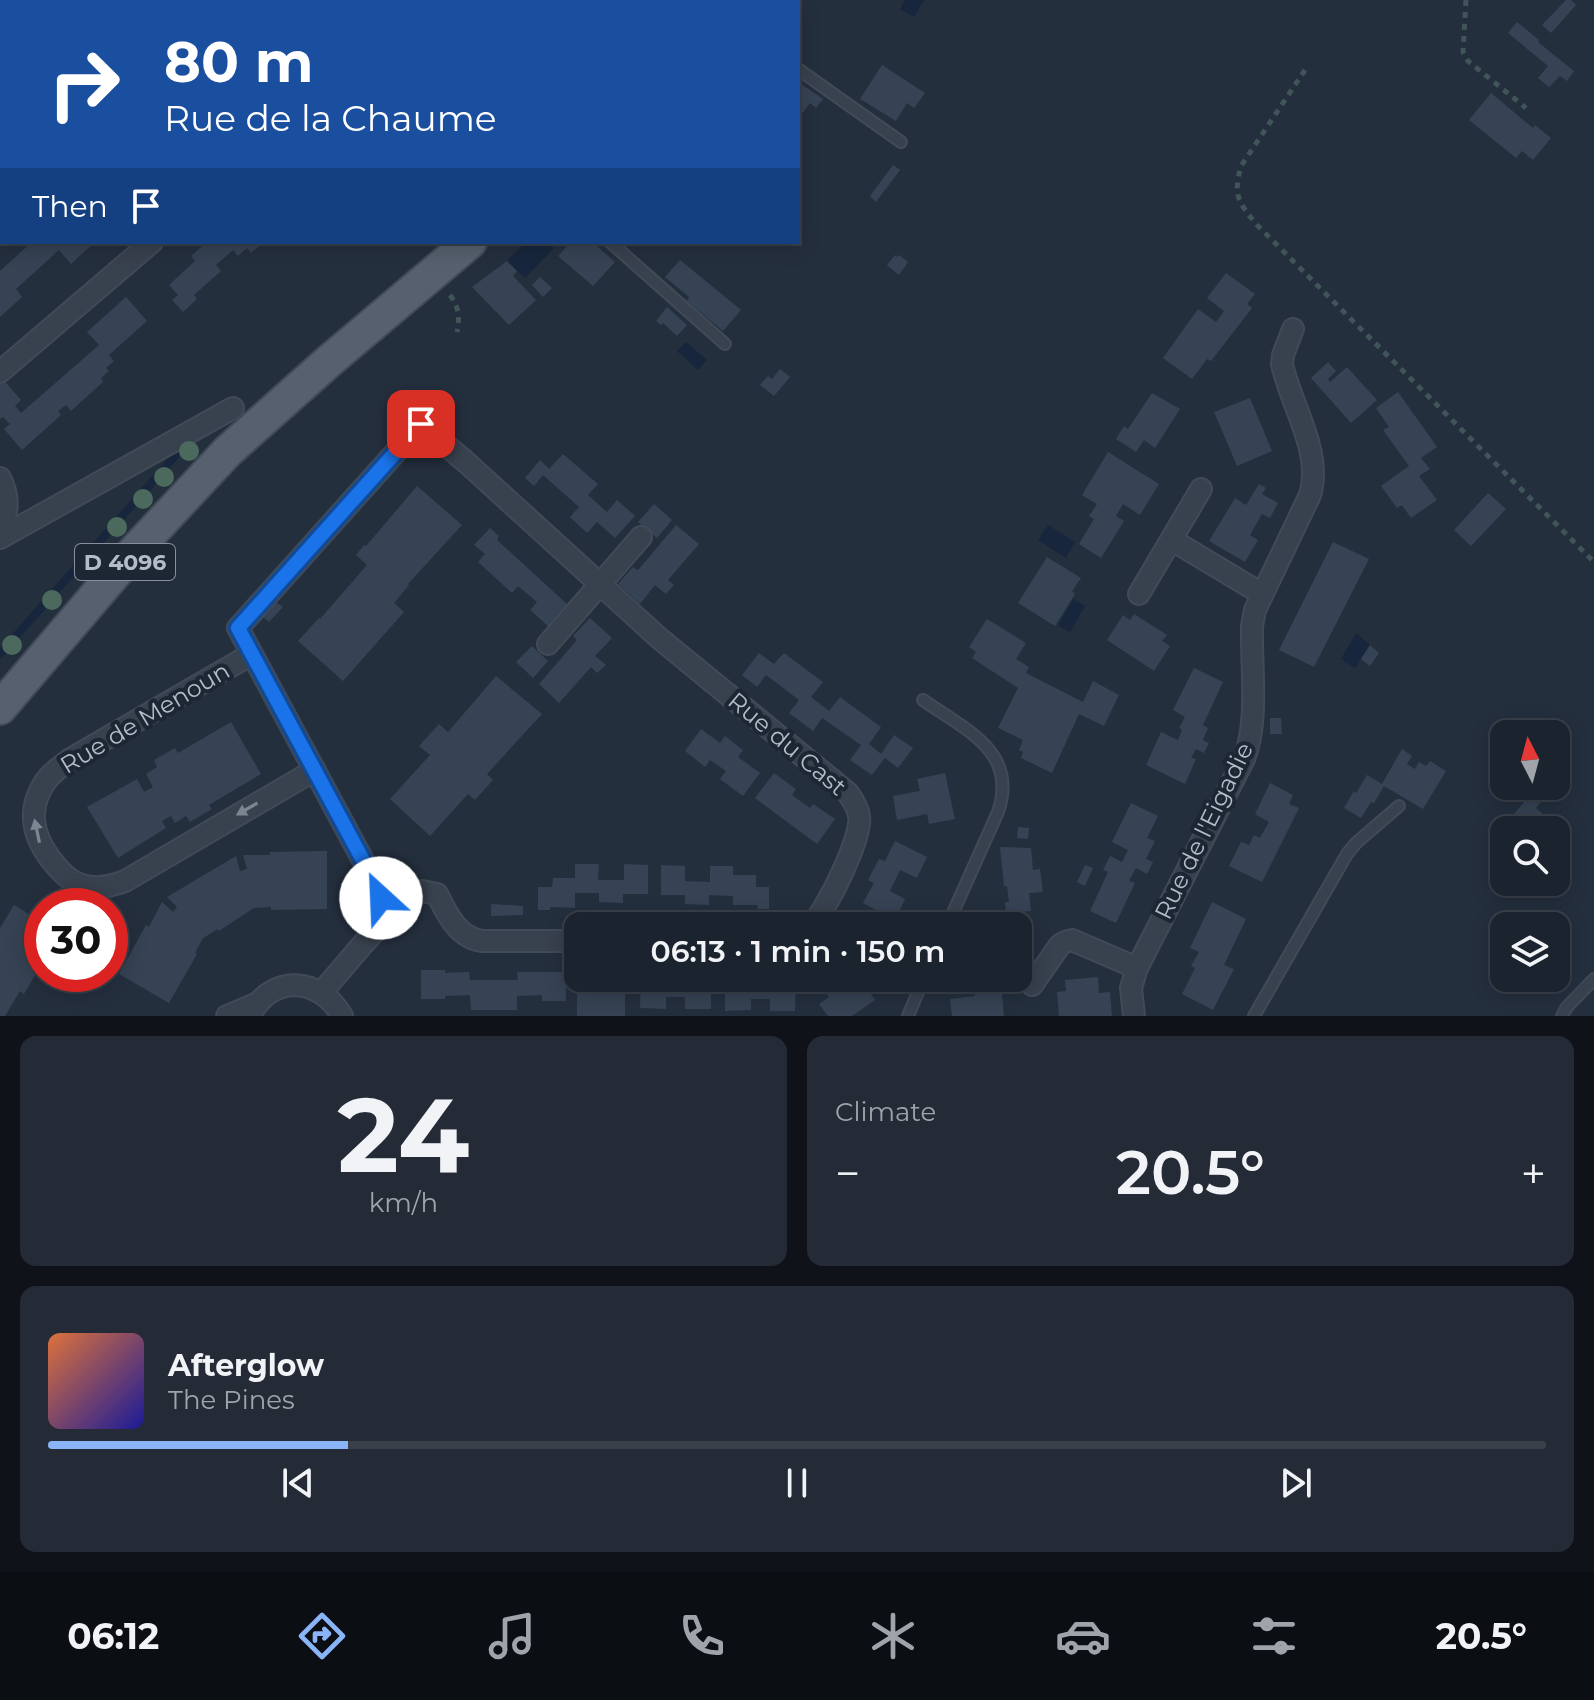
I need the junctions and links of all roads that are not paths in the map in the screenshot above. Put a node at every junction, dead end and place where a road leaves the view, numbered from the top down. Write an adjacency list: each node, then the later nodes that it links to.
1 (800, 70): 2 (lane)
2 (901, 142)
3 (150, 244): 8 (street)
4 (468, 244): 21 (main road, D 4096)
5 (612, 244): 7 (lane)
6 (1293, 329): 17 (street, Rue de l'Eigadie)
7 (725, 344)
8 (0, 372)
9 (233, 408): 12 (street)
10 (0, 478): 12 (street)
11 (1201, 489): 14 (street)
12 (0, 535)
13 (641, 537): 15 (street)
14 (1172, 540): 16 (street); 17 (street)
15 (600, 583): 18 (street); 19 (street, Rue du Cast); 24 (street, Rue du Cast)
16 (1139, 594)
17 (1262, 594): 28 (street, Rue de l'Eigadie)
18 (548, 644)
19 (252, 654): 22 (street); 22 (street, Rue de Menoun, one-way to 19)
20 (923, 700): 25 (lane)
21 (0, 708)
22 (315, 770): 26 (street)
23 (1399, 806): 38 (lane)
24 (822, 912)
25 (953, 912)
26 (377, 929): 27 (street); 31 (street)
27 (564, 941)
28 (1137, 968): 30 (street); 37 (street, Rue de l'Eigadie)
29 (1594, 979): 39 (lane)
30 (1032, 985)
31 (322, 992): 33 (street); 35 (street)
32 (918, 992): 36 (lane)
33 (254, 1009): 34 (street)
34 (227, 1016)
35 (342, 1016)
36 (908, 1016)
37 (1134, 1016)
38 (1254, 1016)
39 (1562, 1016)

